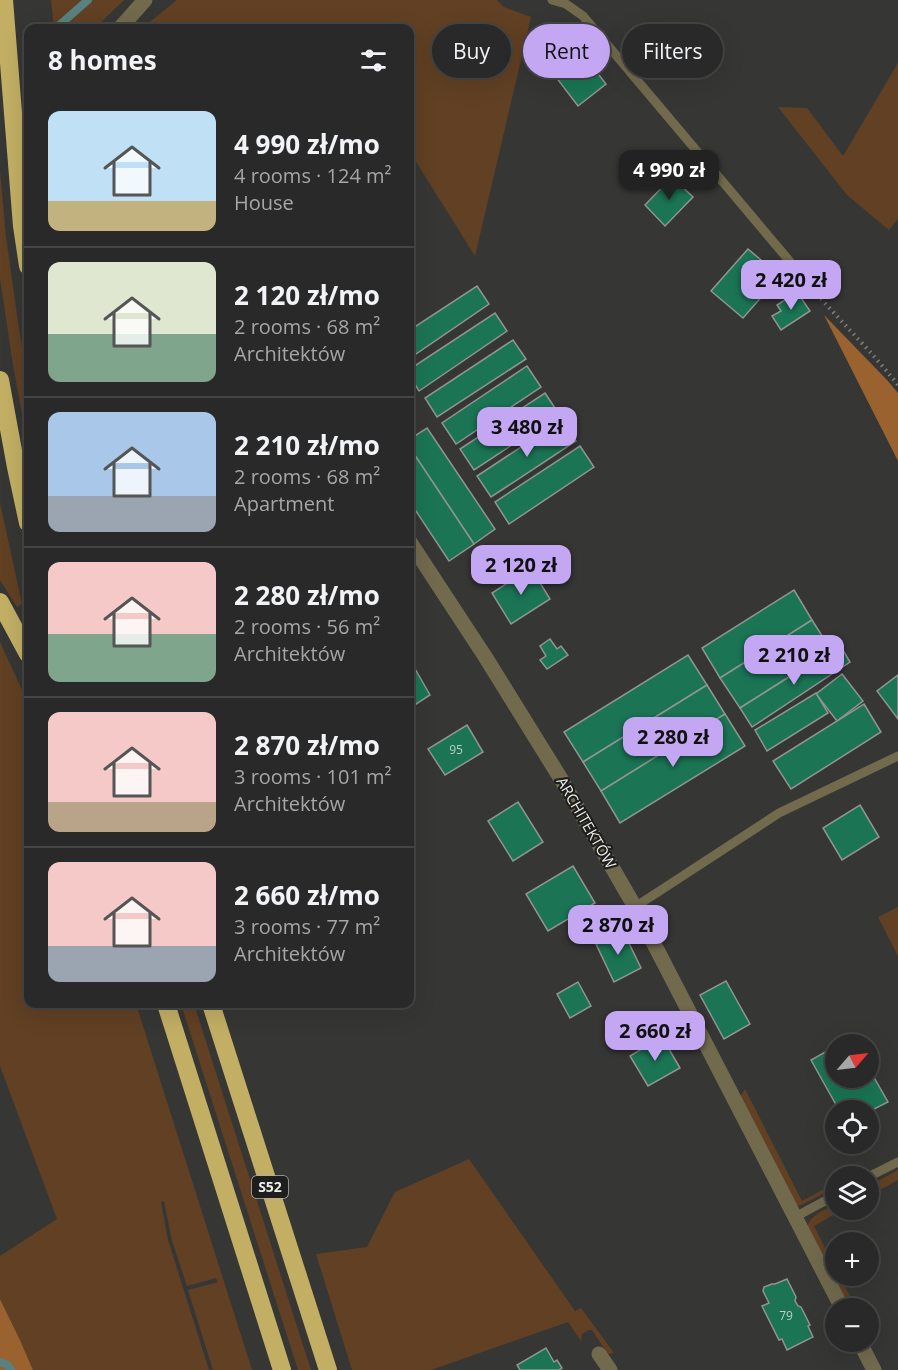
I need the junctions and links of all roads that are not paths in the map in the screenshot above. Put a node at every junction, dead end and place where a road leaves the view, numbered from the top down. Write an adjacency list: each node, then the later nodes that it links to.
1 (4, 0): 5 (highway)
2 (145, 0): 4 (street)
3 (552, 0): 6 (lane)
4 (124, 24)
5 (24, 239)
6 (808, 283)
7 (0, 380): 8 (highway)
8 (24, 504)
9 (414, 548): 13 (street, ARCHITEKTÓW)
10 (0, 603): 11 (highway)
11 (24, 647)
12 (898, 756): 13 (lane)
13 (635, 907): 19 (street, ARCHITEKTÓW)
14 (167, 1008): 23 (highway)
15 (212, 1008): 24 (highway, S52)
16 (898, 1162): 17 (lane)
17 (879, 1172)
18 (825, 1201): 19 (lane)
19 (795, 1217): 20 (street, ARCHITEKTÓW)
20 (837, 1298)
21 (865, 1352): 26 (street)
22 (599, 1354): 25 (street)
23 (282, 1370)
24 (328, 1370)
25 (610, 1370)
26 (874, 1370)

